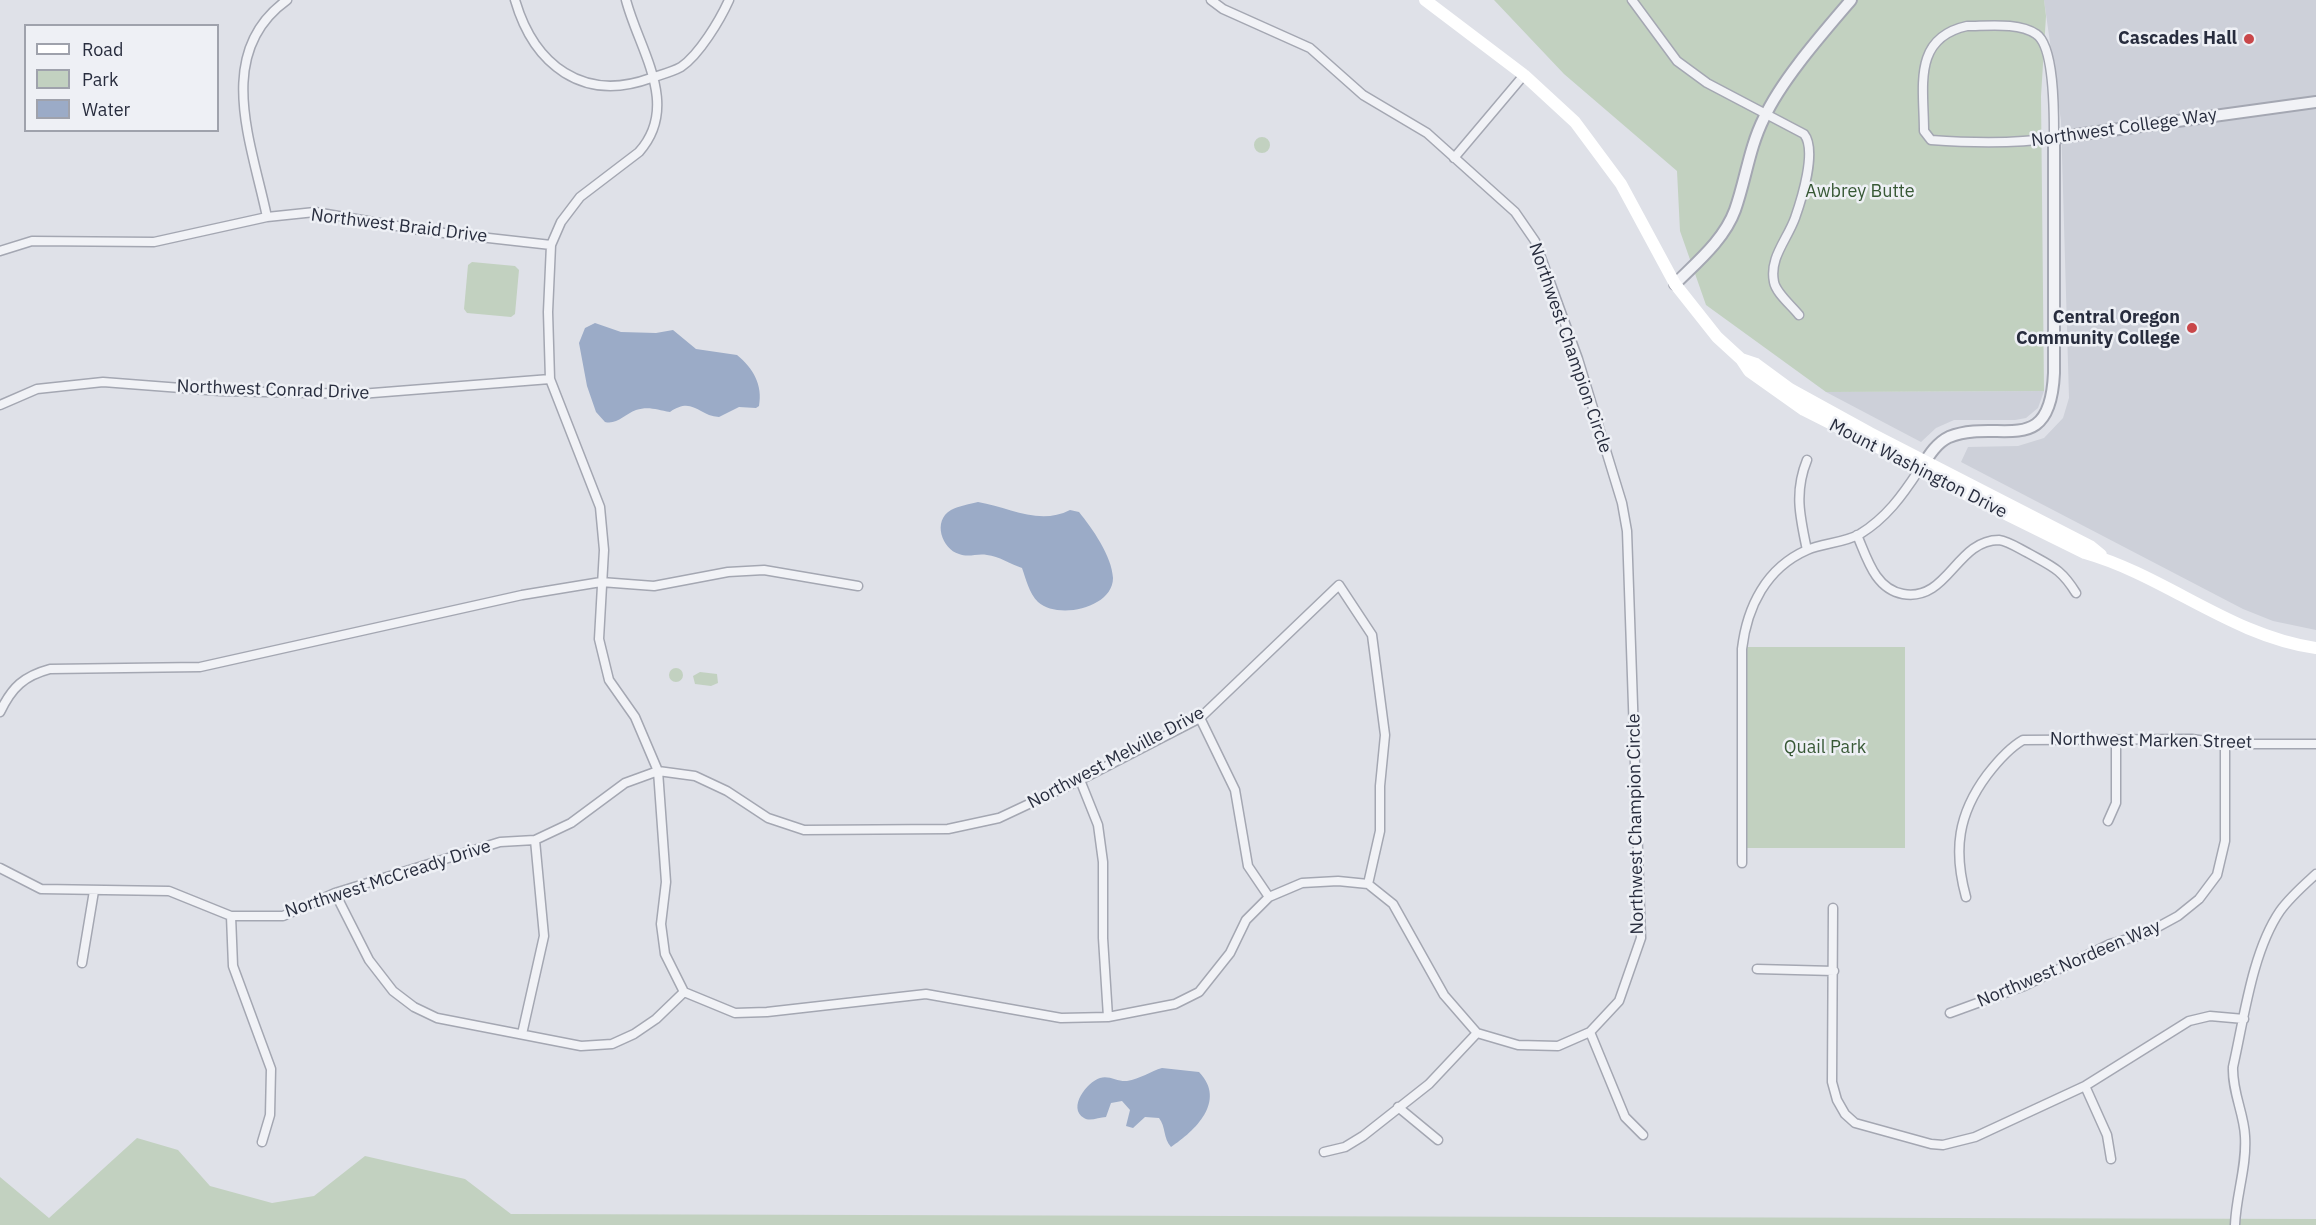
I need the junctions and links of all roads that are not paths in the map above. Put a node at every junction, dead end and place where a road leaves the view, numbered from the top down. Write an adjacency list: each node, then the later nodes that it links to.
1 (287, 0): 15 (street)
2 (515, 0): 10 (street)
3 (626, 0): 10 (street)
4 (729, 0): 10 (street)
5 (1211, 0): 14 (street, Northwest Champion Circle)
6 (1425, 0): 9 (main road, Mount Washington Drive)
7 (1632, 0): 12 (street)
8 (1851, 0): 12 (street)
9 (1524, 75): 14 (street); 18 (main road, Mount Washington Drive)
10 (654, 77): 16 (street)
11 (2316, 102): 13 (street, Northwest College Way)
12 (1765, 115): 18 (street); 19 (street)
13 (2054, 138): 13 (street, Northwest College Way); 23 (street)
14 (1454, 158): 56 (street, Northwest Champion Circle)
15 (267, 217): 16 (street, Northwest Braid Drive); 17 (street, Northwest Braid Drive)
16 (551, 245): 20 (street)
17 (0, 251)
18 (1675, 284): 23 (main road, Mount Washington Drive)
19 (1799, 315)
20 (550, 379): 21 (street, Northwest Conrad Drive); 26 (street)
21 (0, 405)
22 (1807, 460): 25 (street)
23 (1922, 465): 24 (street); 29 (main road, Mount Washington Drive)
24 (1857, 535): 25 (street); 28 (street)
25 (1807, 550): 39 (street)
26 (601, 582): 27 (street); 30 (street); 35 (street)
27 (858, 586)
28 (2076, 593)
29 (2316, 648)
30 (0, 712)
31 (1200, 718): 36 (street, Northwest Melville Drive); 42 (street, Northwest Melville Drive); 45 (street)
32 (2116, 739): 33 (street, Northwest Marken Street); 37 (street); 46 (street, Northwest Marken Street)
33 (2225, 744): 34 (street, Northwest Marken Street); 53 (street, Northwest Nordeen Way)
34 (2316, 744)
35 (658, 771): 36 (street, Northwest Melville Drive); 38 (street, Northwest McCready Drive); 52 (street)
36 (1080, 780): 54 (street)
37 (2108, 821)
38 (535, 840): 44 (street, Northwest McCready Drive); 58 (street)
39 (1742, 863)
40 (1, 872): 43 (street, Northwest McCready Drive)
41 (2316, 874): 55 (street)
42 (1368, 884): 45 (street); 57 (street)
43 (94, 891): 48 (street, Northwest McCready Drive); 49 (street)
44 (335, 893): 48 (street, Northwest McCready Drive); 58 (street)
45 (1269, 897): 54 (street)
46 (1966, 897)
47 (1833, 908): 51 (street)
48 (231, 916): 63 (street)
49 (82, 963)
50 (1757, 969): 51 (street)
51 (1834, 971): 59 (street)
52 (684, 992): 54 (street); 58 (street)
53 (1950, 1013)
54 (1108, 1017)
55 (2244, 1019): 59 (street); 66 (street)
56 (1590, 1032): 57 (street, Northwest Champion Circle); 61 (street)
57 (1477, 1033): 60 (street)
58 (522, 1034)
59 (2085, 1086): 65 (street)
60 (1398, 1107): 62 (street); 64 (street)
61 (1643, 1135)
62 (1438, 1140)
63 (262, 1142)
64 (1324, 1152)
65 (2111, 1159)
66 (2235, 1225)

